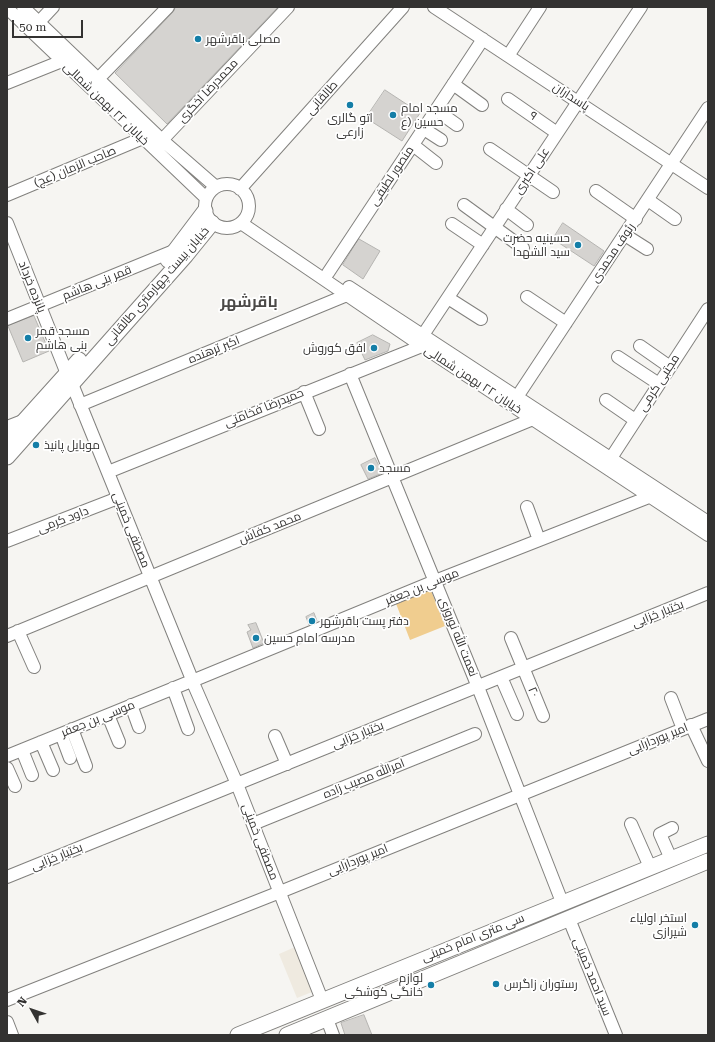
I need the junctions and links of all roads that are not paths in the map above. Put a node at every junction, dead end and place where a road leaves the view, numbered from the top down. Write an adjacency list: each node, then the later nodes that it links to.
1 (24, 7): 10 (street, خیابان ۲۲ بهمن شمالی)
2 (53, 7): 10 (street)
3 (168, 7): 14 (street)
4 (288, 7): 26 (street, محمدرضا اخگری)
5 (403, 7): 34 (street, طالقانی)
6 (434, 7): 11 (street, پاسداران)
7 (540, 7): 12 (street)
8 (641, 7): 18 (street, علی اکبری)
9 (7, 8): 13 (street, خیابان ۲۲ بهمن شمالی)
10 (39, 22): 14 (street, خیابان ۲۲ بهمن شمالی)
11 (483, 39): 12 (street, پاسداران); 16 (street, منصور لطیفی)
12 (508, 56): 18 (street, پاسداران)
13 (62, 61): 15 (street); 25 (street, خیابان ۲۲ بهمن شمالی)
14 (98, 79): 26 (street, خیابان ۲۲ بهمن شمالی)
15 (7, 83)
16 (453, 84): 19 (street); 21 (street, منصور لطیفی)
17 (508, 99): 24 (street, ۹)
18 (578, 101): 24 (street, علی اکبری); 31 (street, پاسداران)
19 (482, 105)
20 (708, 108): 31 (street, رئوف محمدی)
21 (436, 110): 22 (street); 23 (street, منصور لطیفی)
22 (457, 125)
23 (424, 129): 27 (street); 28 (street, منصور لطیفی)
24 (557, 133): 32 (street, علی اکبری)
25 (143, 138): 38 (street, صاحب الزمان (عج)); 42 (street, خیابان ۲۲ بهمن شمالی)
26 (162, 140): 33 (street, خیابان ۲۲ بهمن شمالی)
27 (441, 140)
28 (413, 145): 30 (street); 55 (street, منصور لطیفی)
29 (490, 149): 32 (street)
30 (436, 163)
31 (673, 163): 35 (street, پاسداران); 39 (street, رئوف محمدی)
32 (529, 175): 37 (street); 41 (street, علی اکبری)
33 (216, 187): 34 (street); 42 (street)
34 (240, 188): 45 (street)
35 (708, 188)
36 (596, 191): 43 (street)
37 (553, 192)
38 (7, 195)
39 (648, 200): 43 (street, رئوف محمدی); 44 (street)
40 (464, 205): 49 (street)
41 (506, 209): 48 (street); 49 (street, علی اکبری)
42 (208, 211): 45 (street); 54 (main road, خیابان بیست چهارمتری طالقانی)
43 (636, 219): 50 (street, رئوف محمدی)
44 (675, 219)
45 (243, 220): 55 (street, خیابان ۲۲ بهمن شمالی); 56 (street, خیابان ۲۲ بهمن شمالی)
46 (7, 223): 59 (street, پانزده خرداد)
47 (452, 224): 51 (street)
48 (527, 225)
49 (495, 227): 51 (street, علی اکبری); 52 (street)
50 (625, 235): 53 (street); 63 (street, رئوف محمدی)
51 (483, 245): 58 (street, علی اکبری)
52 (523, 248)
53 (648, 249)
54 (182, 252): 59 (street, قمر بنی هاشم); 69 (main road, خیابان بیست چهارمتری طالقانی)
55 (328, 273): 64 (street, خیابان ۲۲ بهمن شمالی)
56 (347, 295): 64 (street, خیابان ۲۲ بهمن شمالی); 74 (street, اکبر ترهنده)
57 (527, 297): 63 (street)
58 (448, 298): 62 (street); 64 (street, علی اکبری)
59 (40, 306): 61 (street, قمر بنی هاشم); 69 (street, پانزده خرداد)
60 (708, 309): 67 (street, مجتبی کرمی)
61 (7, 319)
62 (481, 319)
63 (566, 323): 72 (street, رئوف محمدی)
64 (422, 340): 68 (street, حمیدرضا فخامتی); 72 (street, خیابان ۲۲ بهمن شمالی); 75 (street, خیابان ۲۲ بهمن شمالی)
65 (640, 346): 67 (street)
66 (618, 357): 70 (street)
67 (670, 367): 70 (street, مجتبی کرمی)
68 (350, 374): 71 (street, حمیدرضا فخامتی); 84 (street, نعمت الله نوروزی)
69 (69, 379): 74 (street, مصطفی خمینی); 76 (main road); 81 (main road, خیابان بیست چهارمتری طالقانی)
70 (659, 384): 77 (street, مجتبی کرمی)
71 (304, 392): 79 (street); 83 (street, حمیدرضا فخامتی)
72 (517, 397): 82 (street, خیابان ۲۲ بهمن شمالی)
73 (606, 400): 77 (street)
74 (80, 405): 83 (street, مصطفی خمینی)
75 (533, 419): 84 (street, محمد کفاش); 85 (street, خیابان ۲۲ بهمن شمالی)
76 (25, 420): 78 (street); 80 (main road)
77 (635, 420): 82 (street, مجتبی کرمی)
78 (7, 427)
79 (319, 429)
80 (7, 440)
81 (7, 457)
82 (611, 458): 88 (street, خیابان ۲۲ بهمن شمالی)
83 (108, 472): 86 (street, مصطفی خمینی)
84 (392, 478): 92 (street, محمد کفاش); 93 (street, نعمت الله نوروزی)
85 (649, 497): 89 (street, خیابان ۲۲ بهمن شمالی); 90 (street, موسی بن جعفر)
86 (118, 498): 91 (street, داود کرمی); 92 (street, مصطفی خمینی)
87 (527, 507): 90 (street)
88 (707, 520)
89 (708, 535)
90 (539, 540): 93 (street, موسی بن جعفر)
91 (7, 541)
92 (150, 577): 95 (street, محمد کفاش); 100 (street, مصطفی خمینی)
93 (435, 581): 100 (street, موسی بن جعفر); 101 (street, نعمت الله نوروزی)
94 (708, 593): 98 (street, بختیار خزایی)
95 (12, 633): 97 (street)
96 (511, 638): 98 (street, ۲۰)
97 (34, 668)
98 (523, 668): 99 (street, بختیار خزایی); 107 (street, ۲۰)
99 (500, 677): 101 (street, بختیار خزایی); 105 (street)
100 (193, 681): 102 (street, موسی بن جعفر); 127 (street, مصطفی خمینی)
101 (478, 687): 122 (street, بختیار خزایی); 129 (street, نعمت الله نوروزی)
102 (173, 688): 104 (street, موسی بن جعفر); 112 (street)
103 (671, 698): 110 (street)
104 (131, 705): 106 (street, موسی بن جعفر); 109 (street)
105 (517, 714)
106 (108, 715): 111 (street, موسی بن جعفر); 117 (street)
107 (543, 716)
108 (708, 719): 110 (street, امیر پوردارایی)
109 (139, 727)
110 (688, 727): 121 (street); 129 (street, امیر پوردارایی)
111 (72, 729): 113 (street, موسی بن جعفر); 123 (street)
112 (188, 729)
113 (61, 734): 116 (street, موسی بن جعفر); 120 (street)
114 (475, 734): 130 (street, امرالله مصیب زاده)
115 (274, 736): 122 (street)
116 (41, 742): 118 (street, موسی بن جعفر); 125 (street)
117 (119, 742)
118 (22, 750): 119 (street, موسی بن جعفر); 126 (street)
119 (7, 756)
120 (70, 758)
121 (708, 761)
122 (287, 764): 127 (street, بختیار خزایی)
123 (86, 766)
124 (7, 768): 128 (street)
125 (53, 770)
126 (32, 775)
127 (238, 784): 130 (street, مصطفی خمینی); 137 (street, بختیار خزایی)
128 (14, 786)
129 (520, 794): 138 (street, امیر پوردارایی); 139 (street, نعمت الله نوروزی)
130 (253, 824): 138 (street, مصطفی خمینی)
131 (631, 824): 136 (street)
132 (672, 828): 134 (street)
133 (708, 844): 134 (main road, سی متری امام خمینی)
134 (671, 859): 136 (main road, سی متری امام خمینی)
135 (708, 861): 140 (main road, سی متری امام خمینی)
136 (650, 867): 139 (main road, سی متری امام خمینی)
137 (7, 877)
138 (280, 892): 141 (street, امیر پوردارایی); 142 (street, مصطفی خمینی)
139 (562, 902): 142 (main road, سی متری امام خمینی)
140 (569, 919): 143 (main road, سی متری امام خمینی); 149 (street, سید احمد خمینی)
141 (7, 1000)
142 (322, 1000): 146 (main road, سی متری امام خمینی)
143 (327, 1019): 147 (main road, سی متری امام خمینی); 148 (street)
144 (7, 1022): 145 (street)
145 (12, 1035)
146 (238, 1035)
147 (287, 1035)
148 (334, 1035)
149 (616, 1035)

